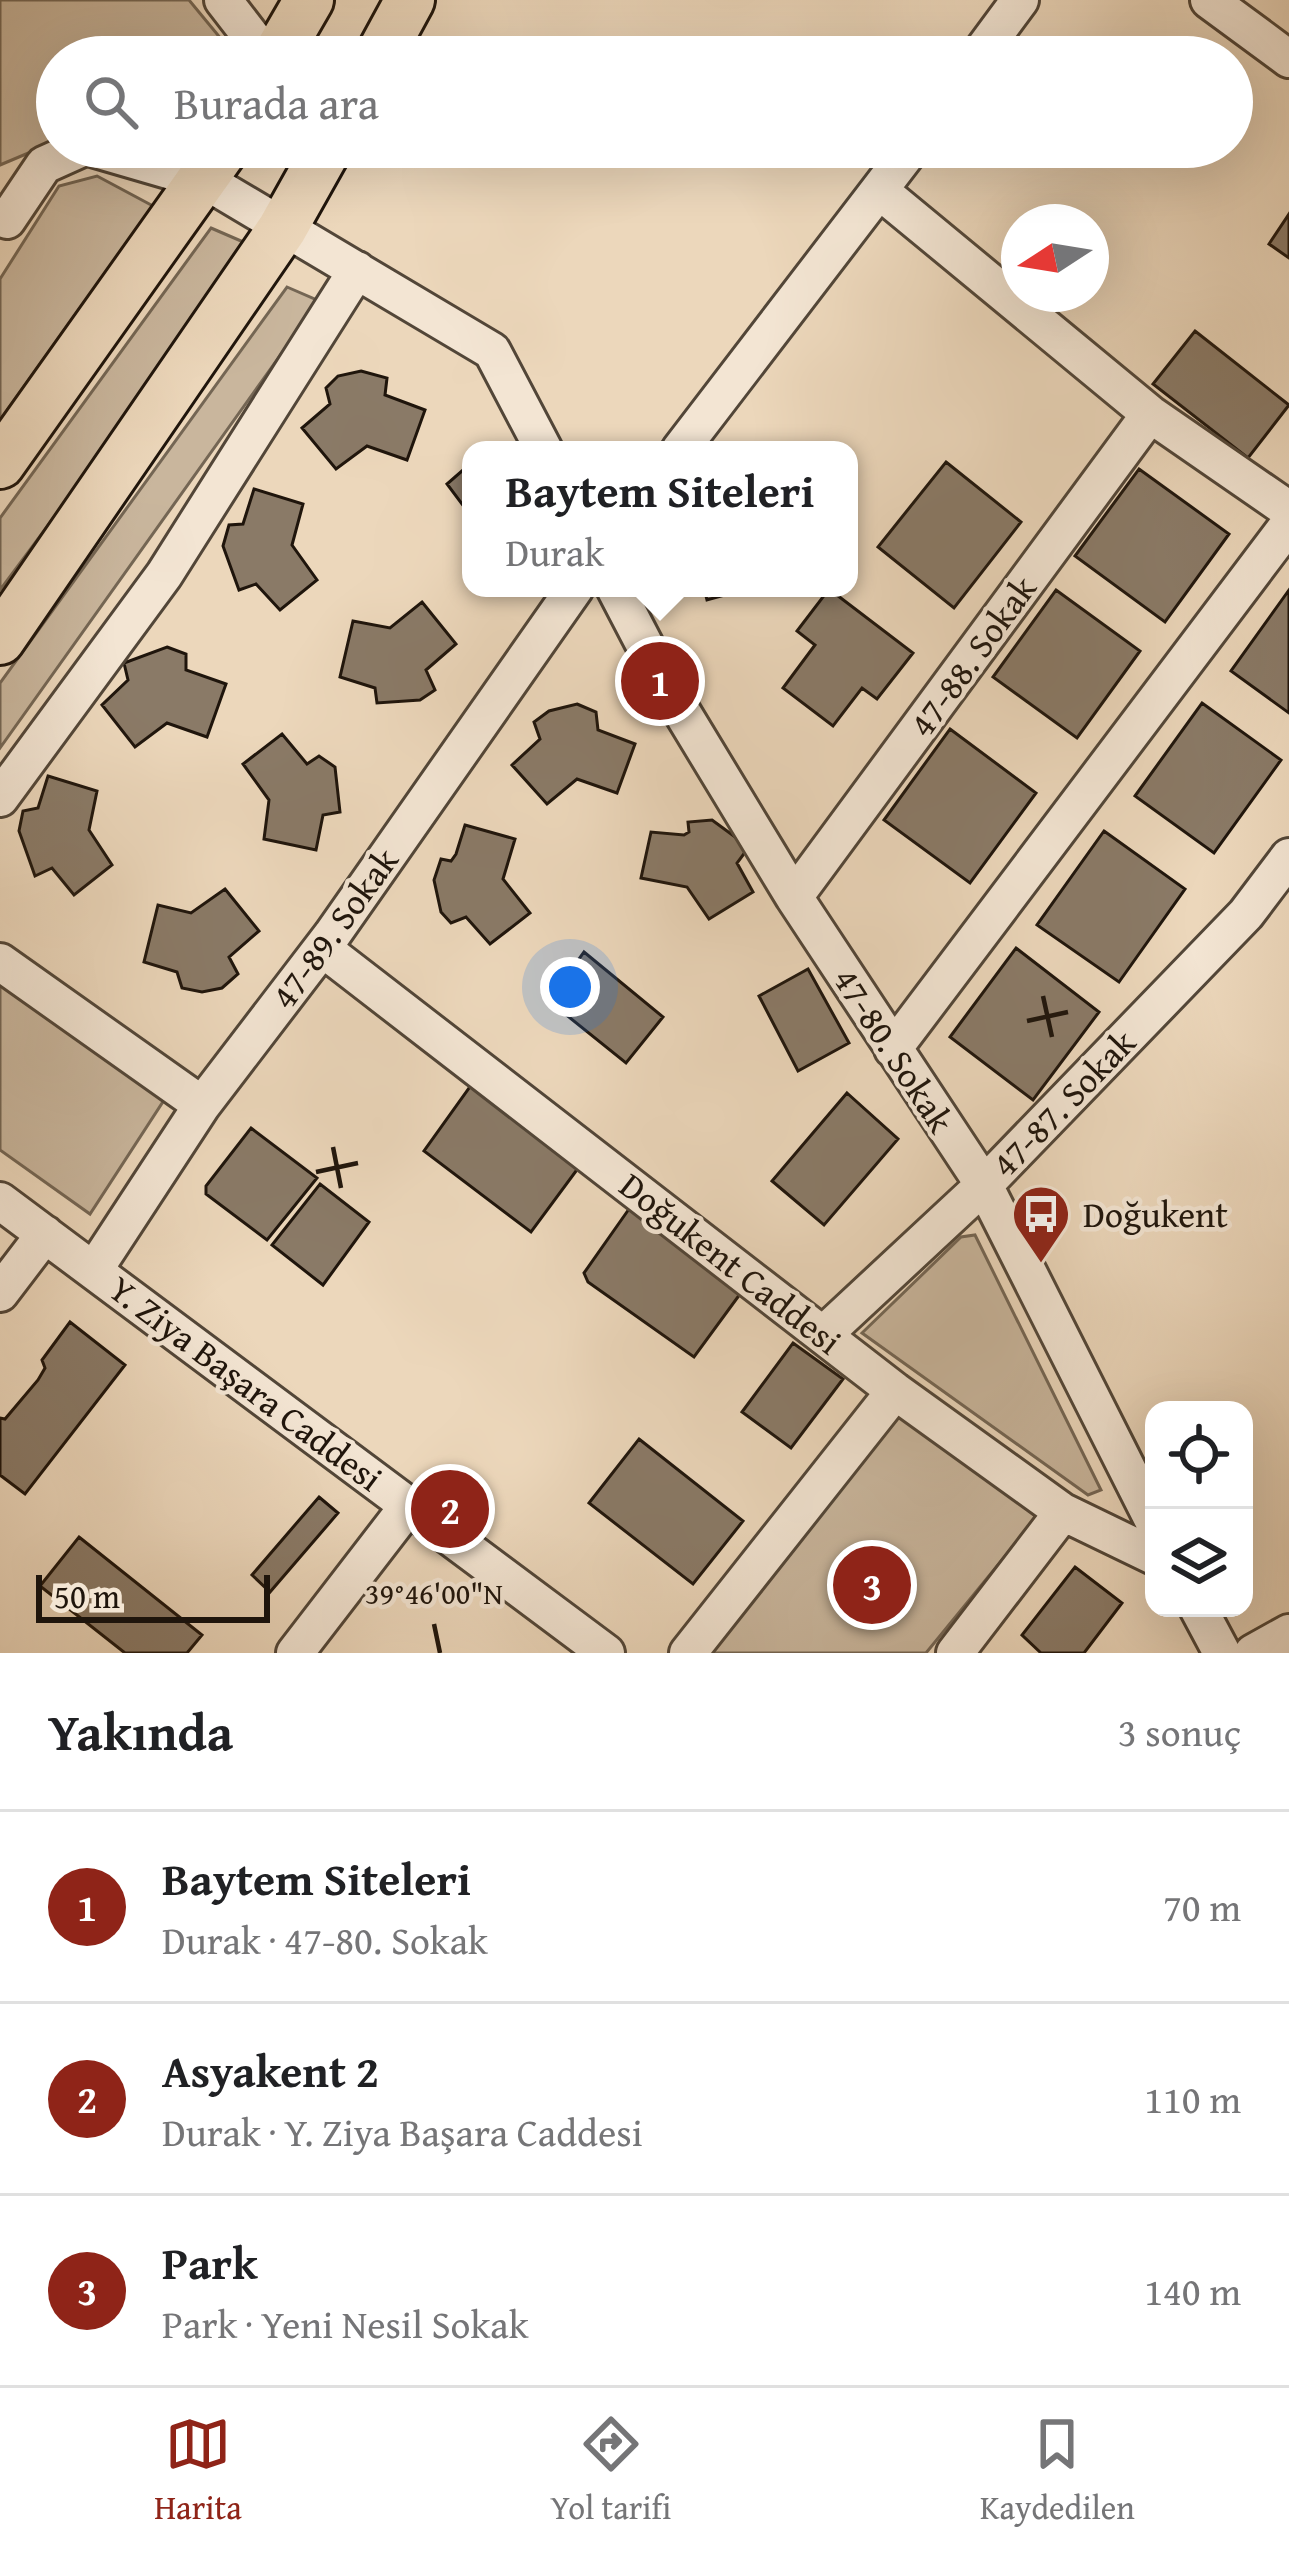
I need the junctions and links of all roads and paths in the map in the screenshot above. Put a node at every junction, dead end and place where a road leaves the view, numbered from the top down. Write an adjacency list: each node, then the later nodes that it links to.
1 (223, 0): 6 (street)
2 (309, 0): 7 (main road)
3 (410, 0): 8 (main road)
4 (1020, 0): 9 (street)
5 (1209, 0): 10 (street)
6 (251, 36)
7 (288, 36)
8 (390, 36)
9 (993, 36)
10 (1289, 59)
11 (42, 168): 17 (street)
12 (212, 168): 23 (main road)
13 (219, 168): 18 (street)
14 (316, 168): 18 (main road)
15 (897, 168): 16 (street)
16 (880, 191): 20 (street); 22 (street)
17 (2, 222)
18 (282, 230): 19 (street); 28 (main road)
19 (357, 270): 21 (street); 29 (street)
20 (1150, 414): 24 (street); 31 (street, 47-88. Sokak)
21 (539, 441)
22 (687, 441)
23 (0, 464)
24 (1289, 510)
25 (1289, 524): 34 (street)
26 (569, 597): 32 (street, 47-89. Sokak)
27 (621, 597): 31 (street, 47-80. Sokak)
28 (0, 640)
29 (0, 798)
30 (1289, 857): 36 (street, 47-87. Sokak)
31 (794, 897): 34 (street, 47-80. Sokak)
32 (322, 948): 35 (street, 47-89. Sokak); 41 (street, Doğukent Caddesi)
33 (0, 962): 35 (street)
34 (893, 1049): 36 (street, 47-80. Sokak)
35 (202, 1105): 39 (street, 47-89. Sokak)
36 (984, 1185): 41 (street, 47-87. Sokak); 44 (street, 47-80. Sokak)
37 (0, 1201): 38 (street, Y. Ziya Başara Caddesi)
38 (45, 1234): 39 (street, Y. Ziya Başara Caddesi); 40 (street)
39 (94, 1270): 43 (street, Y. Ziya Başara Caddesi)
40 (0, 1293)
41 (823, 1335): 42 (street, Doğukent Caddesi)
42 (896, 1391): 45 (street, Doğukent Caddesi); 51 (street)
43 (409, 1505): 49 (street); 50 (street, Y. Ziya Başara Caddesi)
44 (1147, 1509)
45 (1063, 1512): 46 (street, Doğukent Caddesi); 52 (street)
46 (1145, 1552)
47 (1203, 1617): 53 (street)
48 (1289, 1633): 54 (street)
49 (295, 1653)
50 (606, 1653)
51 (688, 1653)
52 (955, 1653)
53 (1222, 1653)
54 (1253, 1653)

